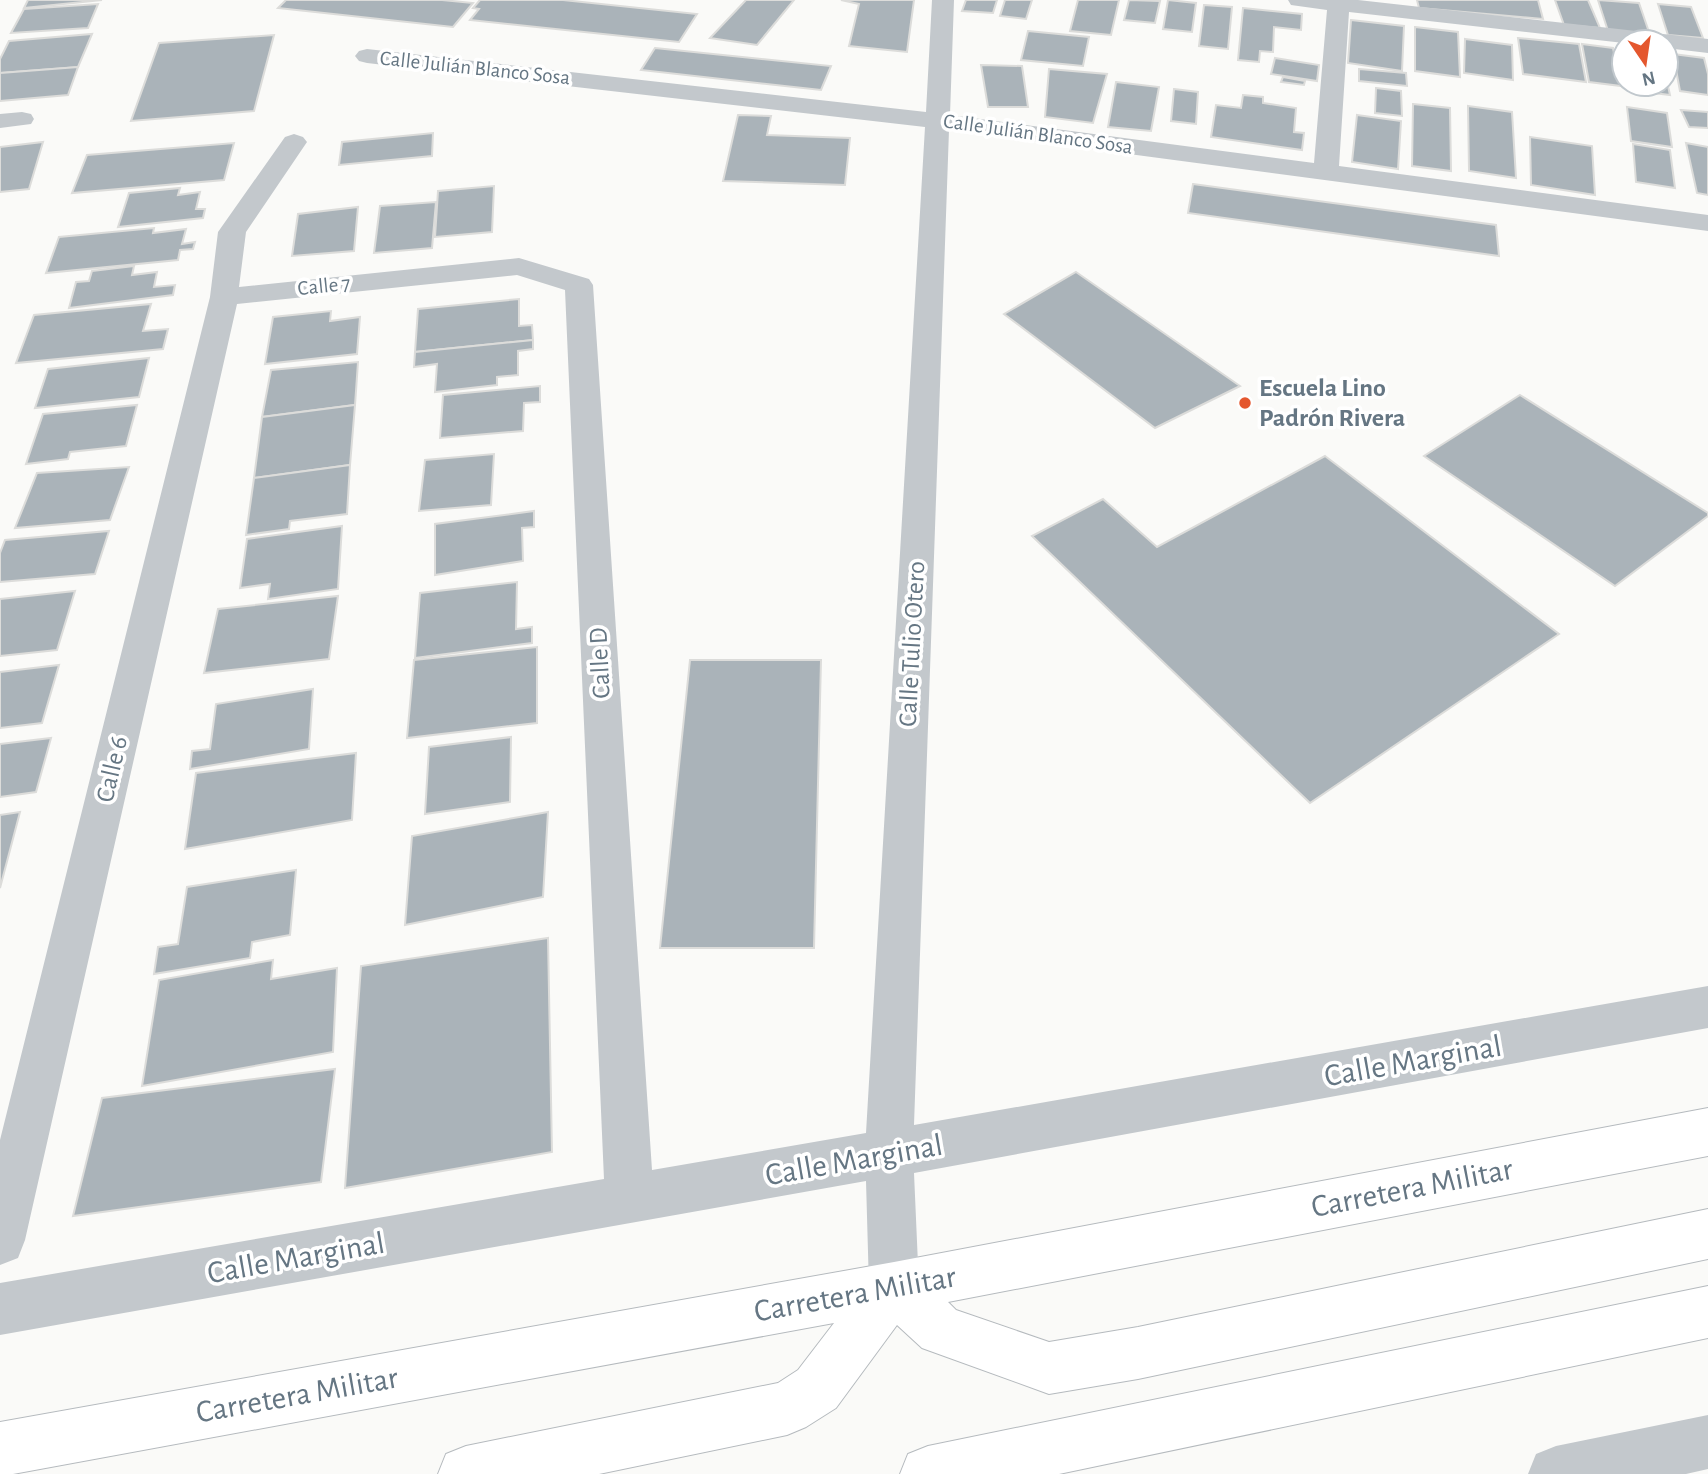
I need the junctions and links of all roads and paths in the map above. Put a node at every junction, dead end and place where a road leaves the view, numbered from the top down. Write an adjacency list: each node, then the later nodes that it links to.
1 (943, 0): 6 (street, Calle Tulio Otero)
2 (1299, 0): 3 (street)
3 (1339, 2): 4 (street); 8 (street)
4 (1708, 46)
5 (367, 57): 6 (street, Calle Julián Blanco Sosa)
6 (938, 121): 8 (street, Calle Julián Blanco Sosa); 14 (street, Calle Tulio Otero)
7 (294, 142): 11 (street, Calle 6)
8 (1326, 172): 9 (street, Calle Julián Blanco Sosa)
9 (1708, 223)
10 (424, 276): 11 (street, Calle 7); 15 (street, Calle D)
11 (224, 297): 17 (street, Calle 6)
12 (1708, 1007): 14 (street, Calle Marginal)
13 (1708, 1132): 18 (main road, Carretera Militar)
14 (890, 1153): 15 (street, Calle Marginal); 18 (street, Calle Tulio Otero)
15 (629, 1200): 19 (street, Calle Marginal)
16 (1708, 1234): 18 (main road)
17 (0, 1240)
18 (894, 1287): 22 (main road, Carretera Militar); 23 (main road)
19 (0, 1310)
20 (1708, 1312): 24 (main road)
21 (1708, 1442): 25 (street)
22 (0, 1449)
23 (466, 1474)
24 (928, 1474)
25 (1556, 1474)

